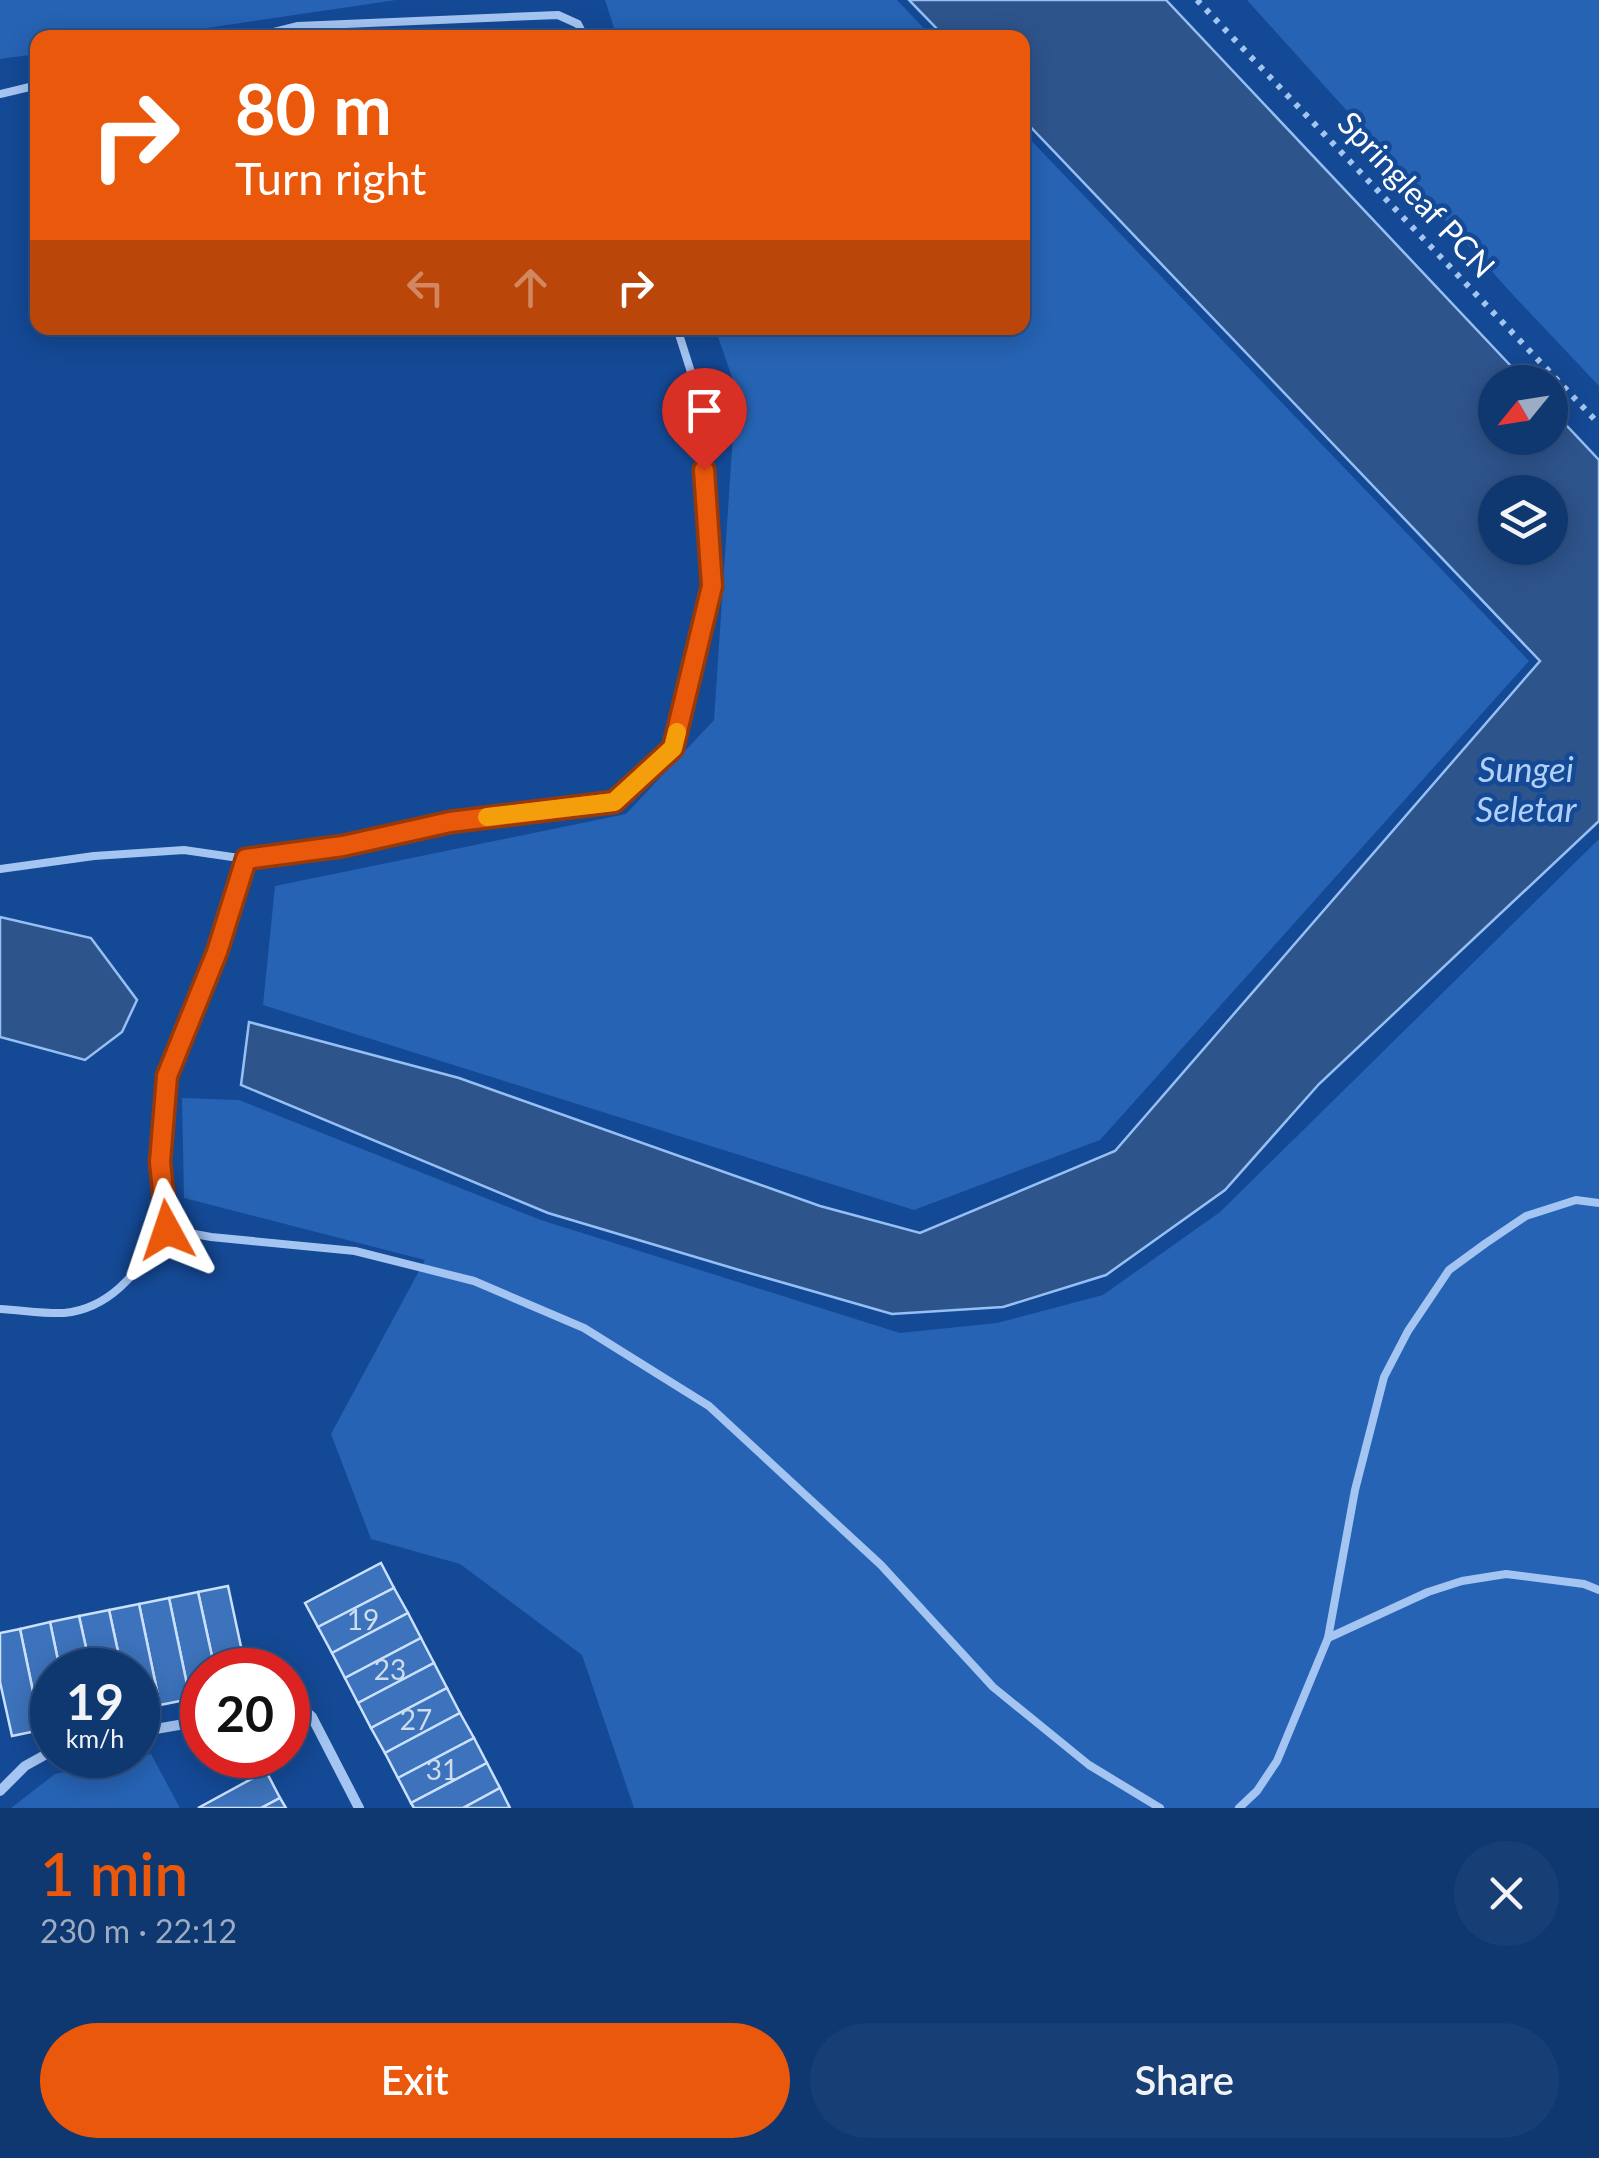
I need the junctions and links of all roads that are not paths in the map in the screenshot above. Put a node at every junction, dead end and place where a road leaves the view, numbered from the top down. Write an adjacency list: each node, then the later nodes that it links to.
1 (282, 30): 2 (lane)
2 (581, 30)
3 (30, 87): 4 (lane)
4 (0, 94)
5 (679, 335): 6 (lane)
6 (246, 859): 7 (lane); 9 (lane)
7 (0, 869)
8 (1599, 1202): 12 (lane)
9 (167, 1230): 10 (lane); 17 (lane)
10 (0, 1309)
11 (1599, 1590): 12 (lane)
12 (1328, 1638): 18 (lane)
13 (310, 1715): 16 (street)
14 (30, 1763): 15 (street)
15 (0, 1791)
16 (358, 1808)
17 (1160, 1808)
18 (1239, 1808)

